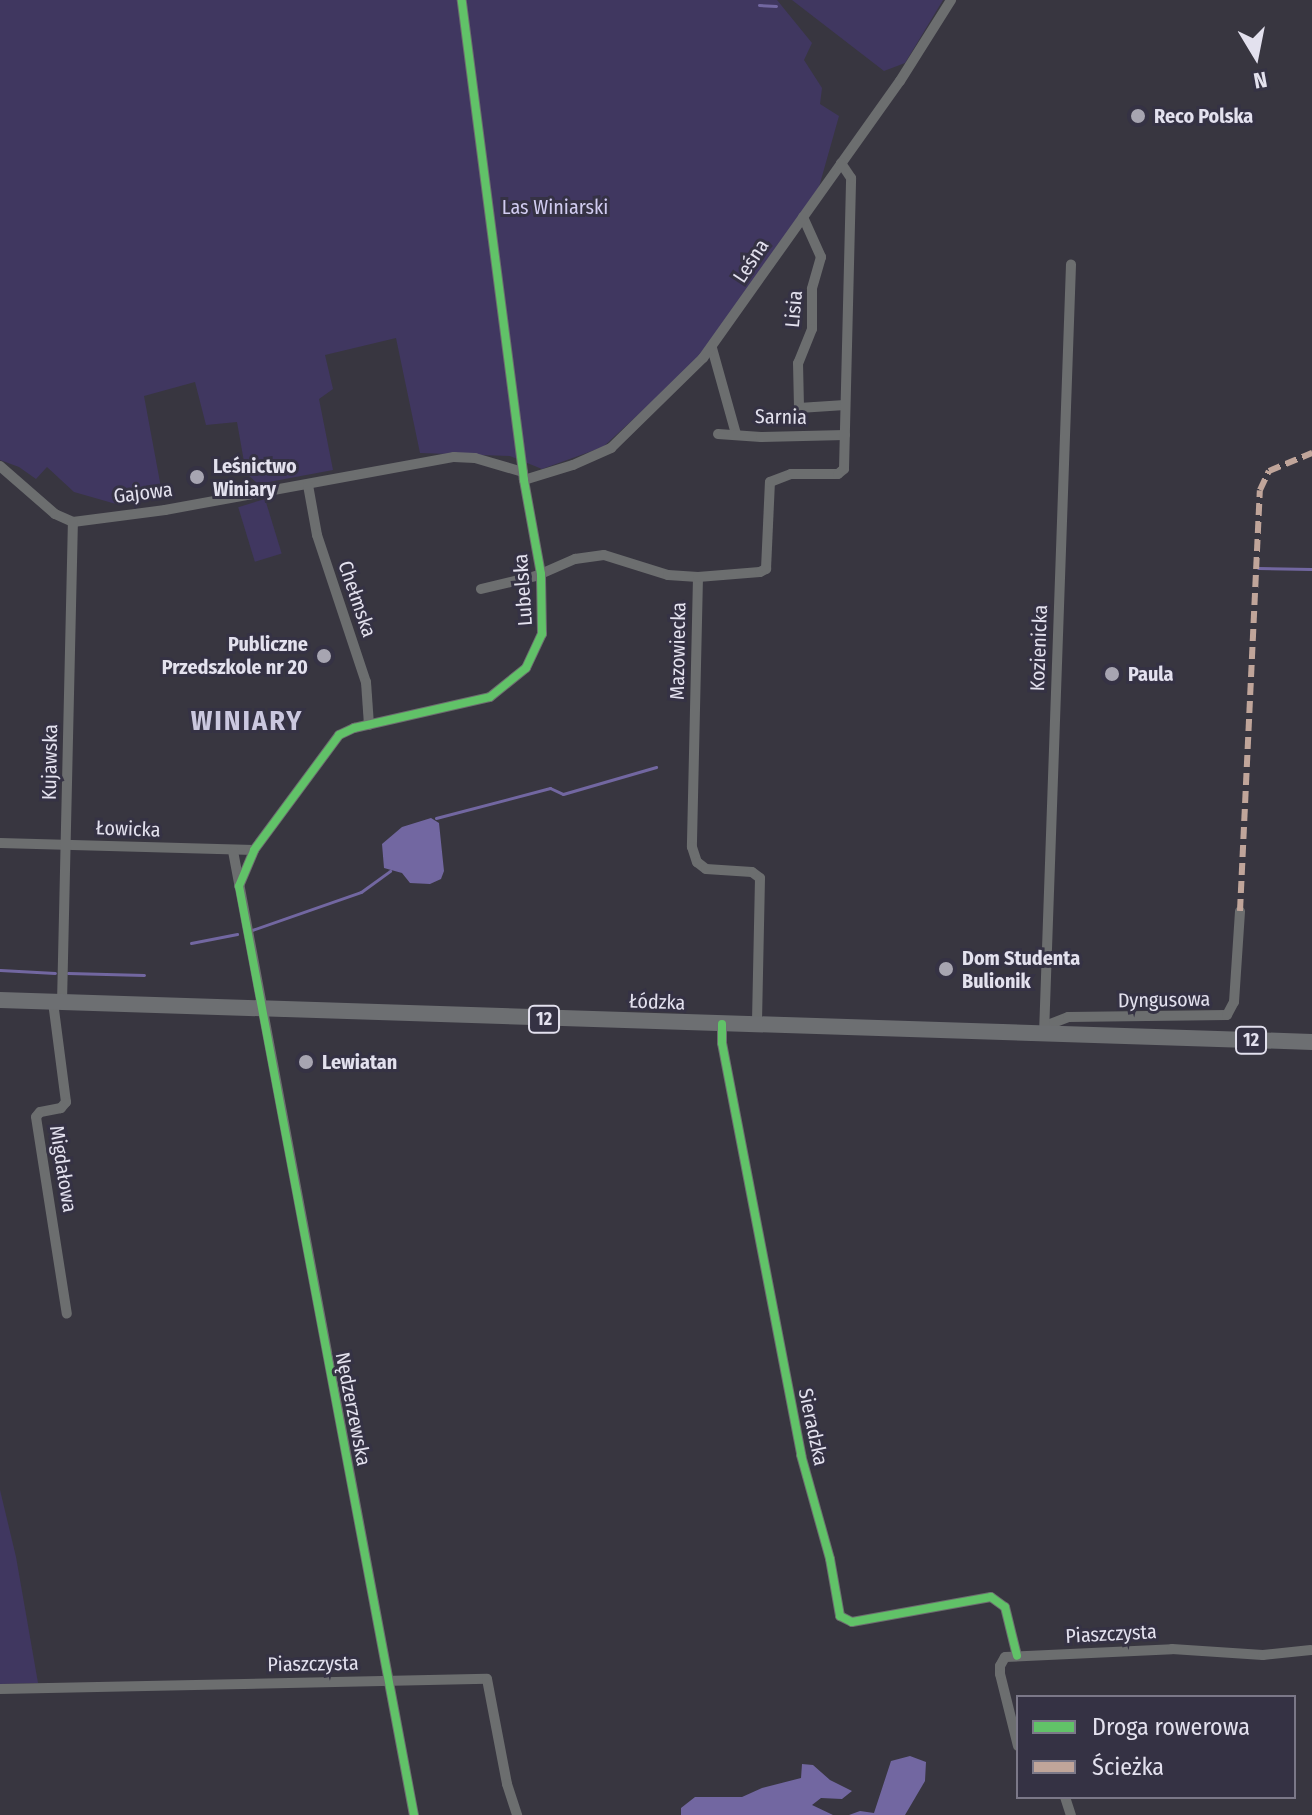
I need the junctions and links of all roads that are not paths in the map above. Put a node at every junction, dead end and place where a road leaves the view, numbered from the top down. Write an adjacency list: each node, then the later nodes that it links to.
1 (462, 0): 12 (street, Lubelska)
2 (951, 0): 3 (street, Leśna)
3 (841, 163): 4 (street, Leśna); 7 (street, Mazowiecka)
4 (803, 217): 6 (street, Leśna); 7 (street, Lisia)
5 (1071, 264): 30 (street, Kozienicka)
6 (712, 348): 9 (street); 12 (street, Leśna)
7 (845, 405): 10 (street, Mazowiecka)
8 (718, 434): 9 (street, Sarnia)
9 (736, 434): 10 (street, Sarnia)
10 (845, 435): 16 (street, Mazowiecka)
11 (0, 466): 14 (street)
12 (524, 476): 13 (street); 15 (street, Lubelska)
13 (308, 485): 14 (street, Gajowa); 18 (street, Chełmska)
14 (73, 522): 20 (street, Kujawska)
15 (541, 574): 16 (street); 17 (street); 18 (street, Lubelska)
16 (698, 577): 29 (street, Mazowiecka)
17 (481, 589)
18 (369, 725): 21 (street, Lubelska)
19 (0, 843): 20 (street, Łowicka)
20 (66, 845): 22 (street, Łowicka); 26 (street, Kujawska)
21 (254, 850): 22 (street, Łowicka); 23 (street, Lubelska)
22 (233, 851): 23 (street)
23 (239, 886): 27 (street)
24 (1240, 911): 30 (street, Dyngusowa)
25 (0, 1000): 26 (main road, Łódzka / 12)
26 (58, 1002): 27 (main road, Łódzka / 12); 32 (street, Migdałowa)
27 (261, 1009): 28 (main road, Łódzka / 12); 35 (street, Nędzerzewska)
28 (722, 1024): 29 (main road, Łódzka / 12); 34 (street, Sieradzka)
29 (757, 1025): 30 (main road, Łódzka / 12)
30 (1045, 1030): 31 (main road, Łódzka / 12)
31 (1312, 1042)
32 (67, 1314)
33 (1311, 1650): 34 (street, Piaszczysta)
34 (1017, 1656): 37 (street)
35 (388, 1681): 36 (street, Piaszczysta); 38 (street, Nędzerzewska); 39 (street, Piaszczysta)
36 (0, 1689)
37 (1016, 1737)
38 (414, 1815)
39 (517, 1815)

